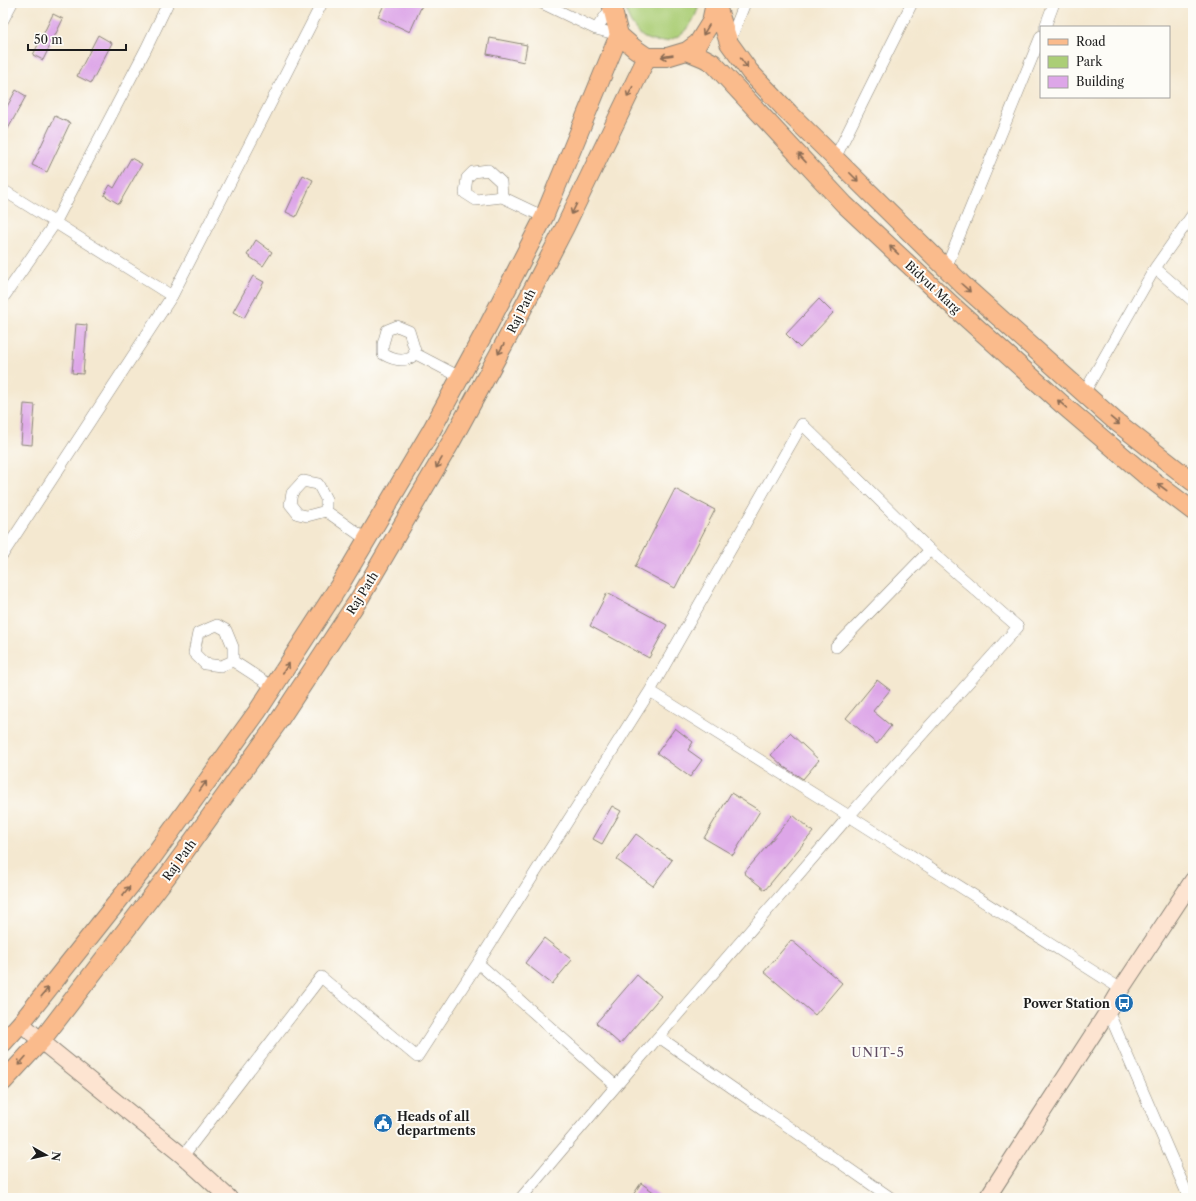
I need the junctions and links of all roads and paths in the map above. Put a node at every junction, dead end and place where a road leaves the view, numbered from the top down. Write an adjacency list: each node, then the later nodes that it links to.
1 (12, 3): 10 (street)
2 (168, 3): 23 (street)
3 (322, 3): 26 (street)
4 (542, 3): 12 (street)
5 (715, 3): 15 (main road, Bidyut Marg); 16 (main road, one-way to 16)
6 (745, 3): 15 (street)
7 (912, 3): 18 (street)
8 (1054, 3): 11 (street)
9 (613, 5): 12 (street); 13 (main road)
10 (3, 20)
11 (1045, 26)
12 (596, 29): 13 (street)
13 (619, 35): 17 (main road); 22 (main road, Raj Path)
14 (1040, 38): 24 (street)
15 (729, 43): 18 (main road, Bidyut Marg, one-way to 18)
16 (687, 52): 17 (main road, one-way to 17); 34 (main road, Bidyut Marg, one-way to 16)
17 (647, 57): 49 (main road, Raj Path, one-way to 49)
18 (834, 158): 24 (main road, Bidyut Marg, one-way to 24)
19 (3, 190): 23 (street)
20 (502, 197): 22 (street)
21 (1193, 214): 25 (street)
22 (544, 217): 30 (main road, Raj Path)
23 (55, 223): 26 (street); 27 (street)
24 (946, 268): 31 (main road, Bidyut Marg, one-way to 31)
25 (1155, 268): 28 (street); 31 (street)
26 (172, 296): 37 (street)
27 (3, 298)
28 (1193, 301)
29 (416, 354): 30 (street)
30 (460, 377): 35 (main road, Raj Path)
31 (1084, 393): 32 (main road, Bidyut Marg, one-way to 32)
32 (1193, 482)
33 (326, 511): 35 (street)
34 (1193, 511)
35 (367, 540): 40 (main road, Raj Path, one-way to 35)
36 (930, 550): 38 (street); 41 (street); 42 (street)
37 (3, 554)
38 (836, 647)
39 (233, 661): 40 (street)
40 (273, 687): 47 (main road, Raj Path, one-way to 40)
41 (650, 691): 42 (street); 44 (street)
42 (849, 816): 45 (street); 48 (street)
43 (1193, 880): 45 (street)
44 (478, 963): 52 (street); 53 (street)
45 (1121, 989): 46 (street)
46 (1108, 1011): 57 (street); 58 (street)
47 (20, 1023): 49 (street); 50 (main road, Raj Path)
48 (658, 1037): 52 (street); 56 (street)
49 (40, 1041): 51 (main road, Raj Path, one-way to 51); 53 (street)
50 (3, 1043)
51 (3, 1082)
52 (616, 1086): 55 (street)
53 (183, 1156): 54 (street)
54 (229, 1198)
55 (520, 1198)
56 (891, 1198)
57 (987, 1198)
58 (1189, 1198)

